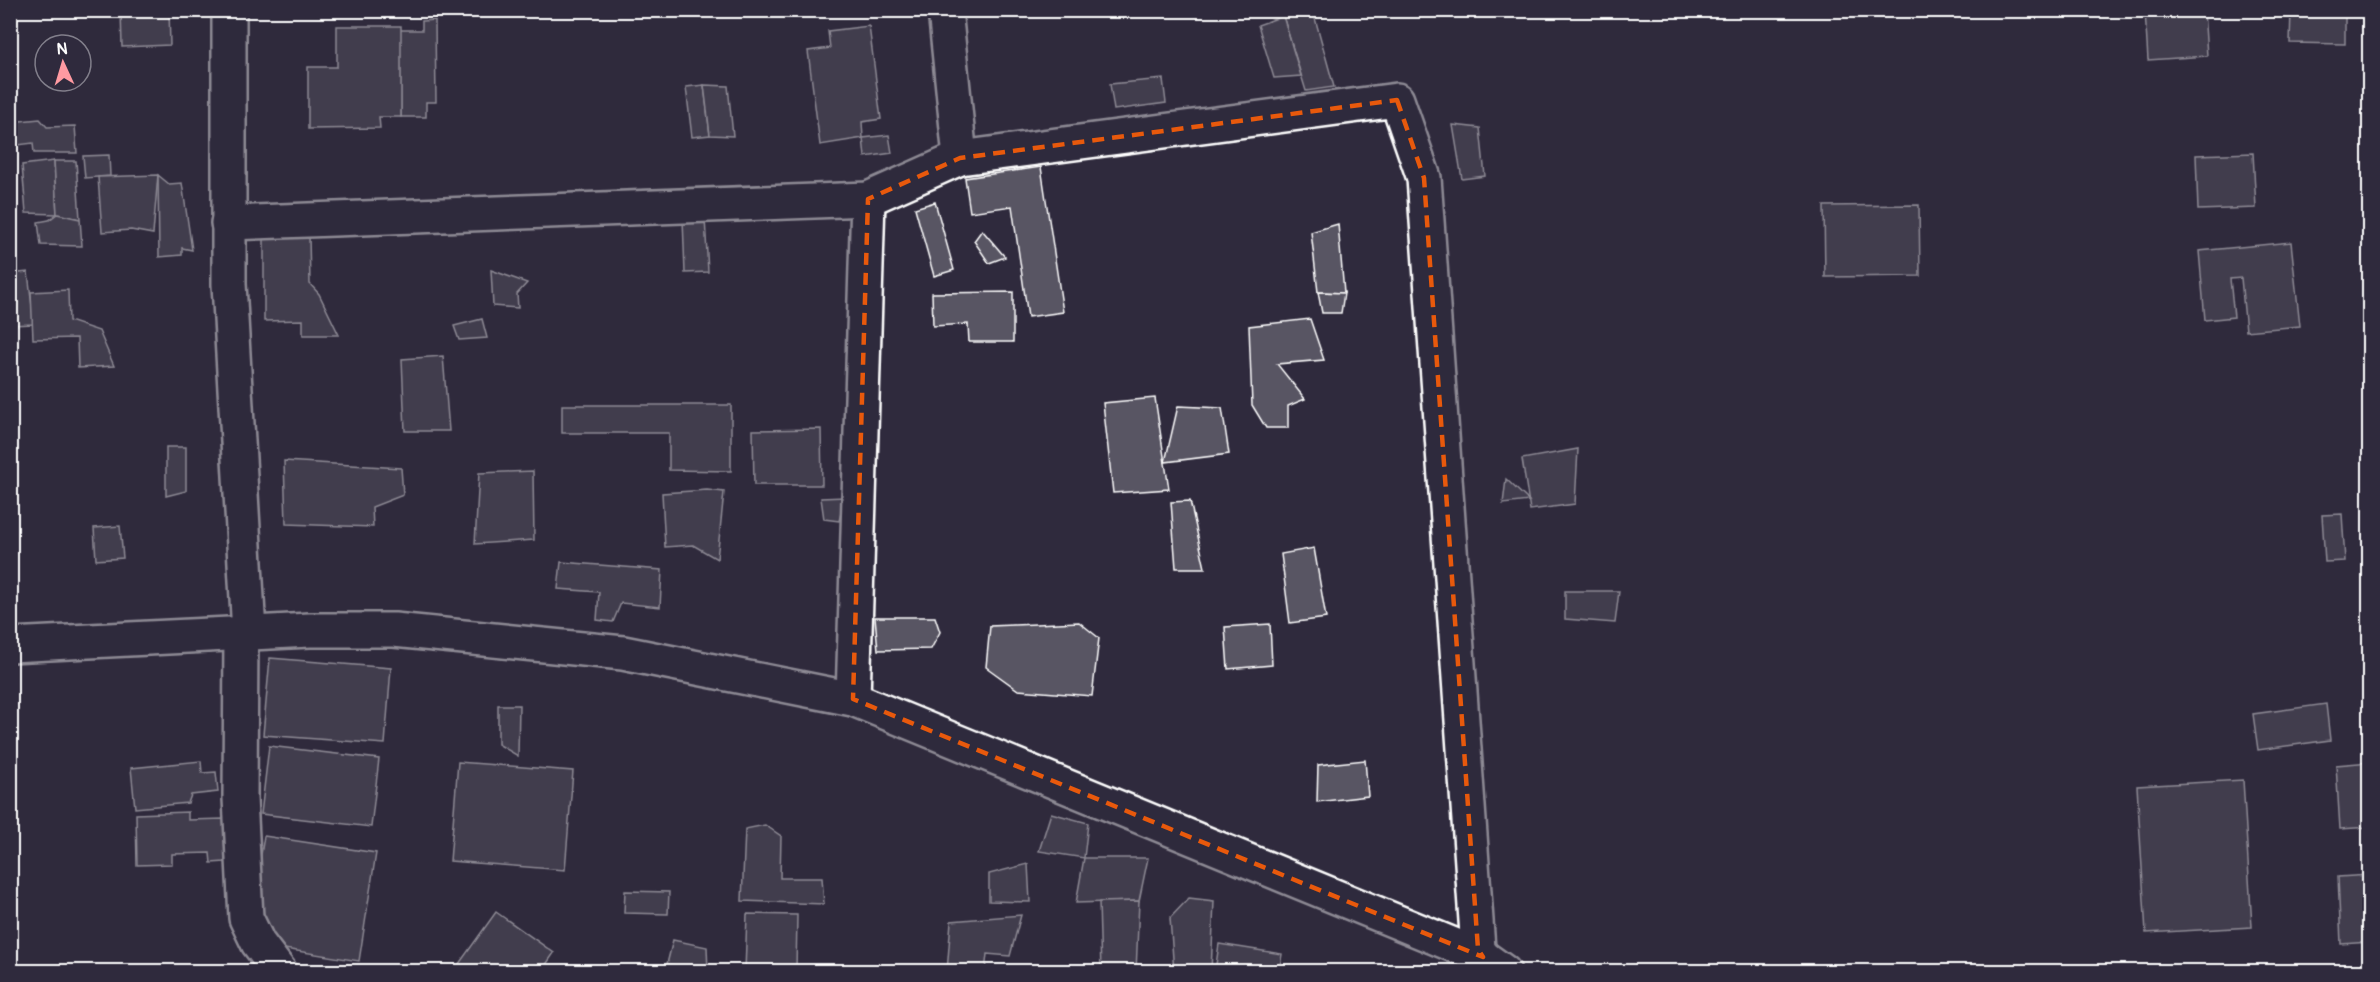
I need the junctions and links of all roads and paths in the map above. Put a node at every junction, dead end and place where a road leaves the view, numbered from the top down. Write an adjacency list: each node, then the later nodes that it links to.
1 (229, 10): 5 (street)
2 (945, 10): 3 (street)
3 (960, 158): 4 (street); 9 (street)
4 (868, 199): 5 (street); 8 (street)
5 (228, 223): 6 (street)
6 (245, 634): 7 (street); 8 (street); 10 (street)
7 (10, 645)
8 (853, 699): 9 (street)
9 (1493, 964)
10 (280, 972)

